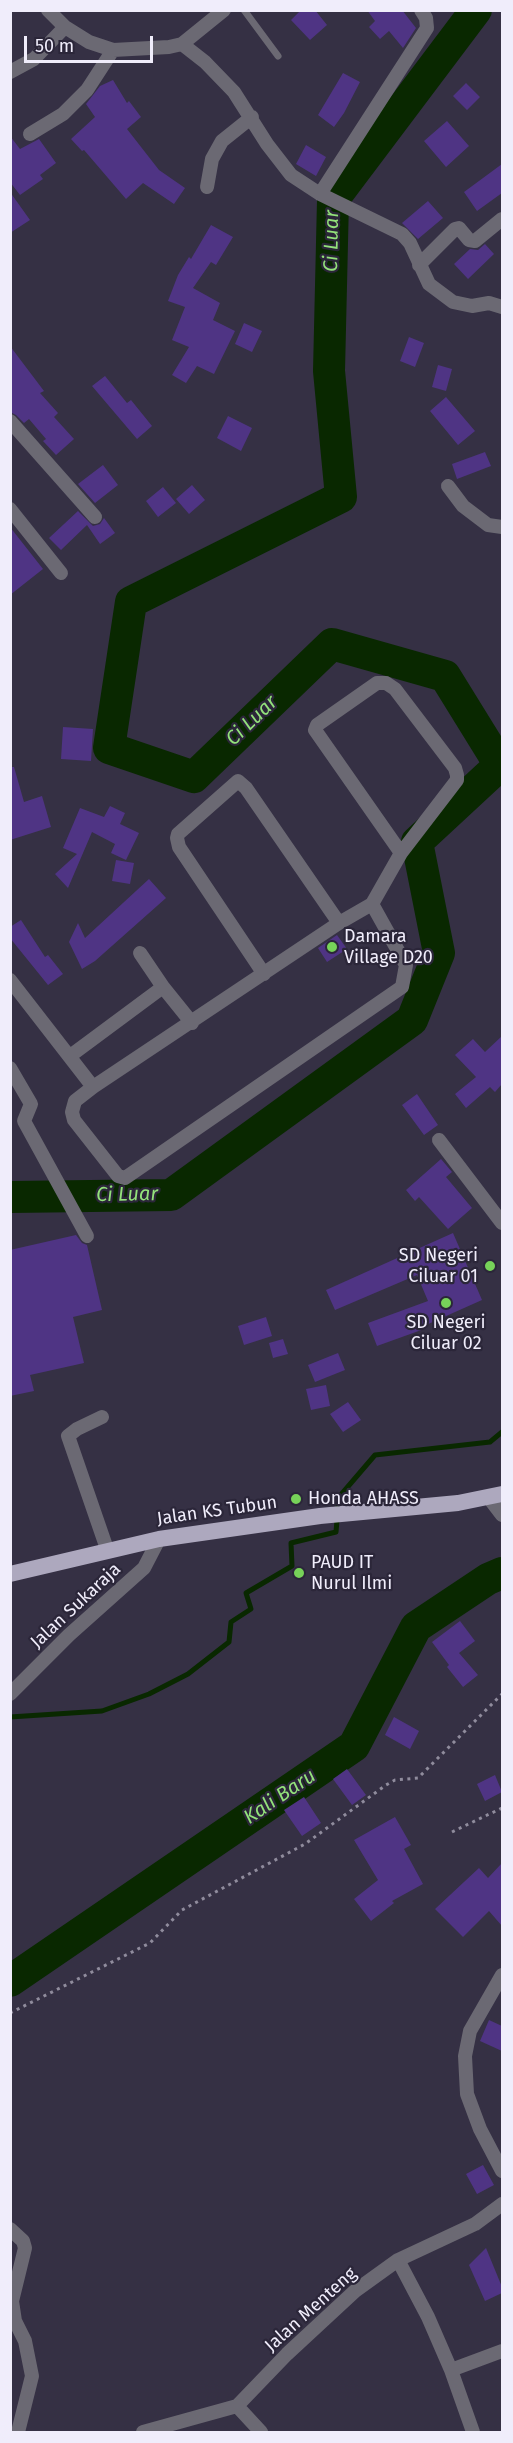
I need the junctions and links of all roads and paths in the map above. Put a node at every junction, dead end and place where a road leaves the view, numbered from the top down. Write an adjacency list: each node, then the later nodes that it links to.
1 (48, 10): 5 (street)
2 (224, 10): 6 (street)
3 (244, 10): 8 (lane)
4 (421, 10): 13 (street)
5 (65, 27): 7 (street); 9 (street)
6 (182, 44): 7 (street); 10 (street)
7 (113, 50): 11 (street)
8 (278, 56)
9 (10, 72)
10 (252, 117): 12 (street); 13 (street)
11 (30, 134)
12 (207, 187)
13 (323, 195): 15 (street)
14 (502, 219): 15 (street)
15 (419, 265): 16 (street)
16 (502, 307)
17 (10, 421): 20 (street)
18 (447, 486): 21 (street)
19 (10, 509): 22 (street)
20 (95, 517)
21 (502, 527)
22 (61, 573)
23 (401, 853): 23 (street); 24 (street)
24 (372, 904): 25 (street); 33 (street)
25 (339, 923): 27 (street); 27 (street)
26 (140, 953): 29 (street)
27 (264, 974): 30 (street)
28 (10, 980): 31 (street)
29 (162, 987): 30 (street); 31 (street)
30 (192, 1023): 33 (street)
31 (70, 1056): 33 (street)
32 (10, 1068): 36 (street)
33 (93, 1087)
34 (440, 1140): 35 (street)
35 (502, 1223)
36 (87, 1236)
37 (102, 1417): 41 (street)
38 (496, 1496): 39 (street); 40 (highway, Jalan KS Tubun)
39 (502, 1515)
40 (159, 1539): 41 (highway, Jalan KS Tubun); 43 (street, Jalan Sukaraja)
41 (107, 1549): 42 (highway, Jalan KS Tubun)
42 (10, 1574)
43 (10, 1694)
44 (502, 1694): 48 (path)
45 (502, 1808): 46 (path)
46 (452, 1832)
47 (502, 1975): 49 (street)
48 (10, 2013)
49 (502, 2171)
50 (502, 2204): 52 (street, Jalan Menteng)
51 (10, 2229): 57 (street)
52 (398, 2260): 54 (street); 55 (street, Jalan Menteng)
53 (502, 2351): 54 (street)
54 (451, 2370): 59 (street)
55 (237, 2406): 56 (street); 58 (street)
56 (146, 2432)
57 (18, 2433)
58 (261, 2433)
59 (473, 2433)

